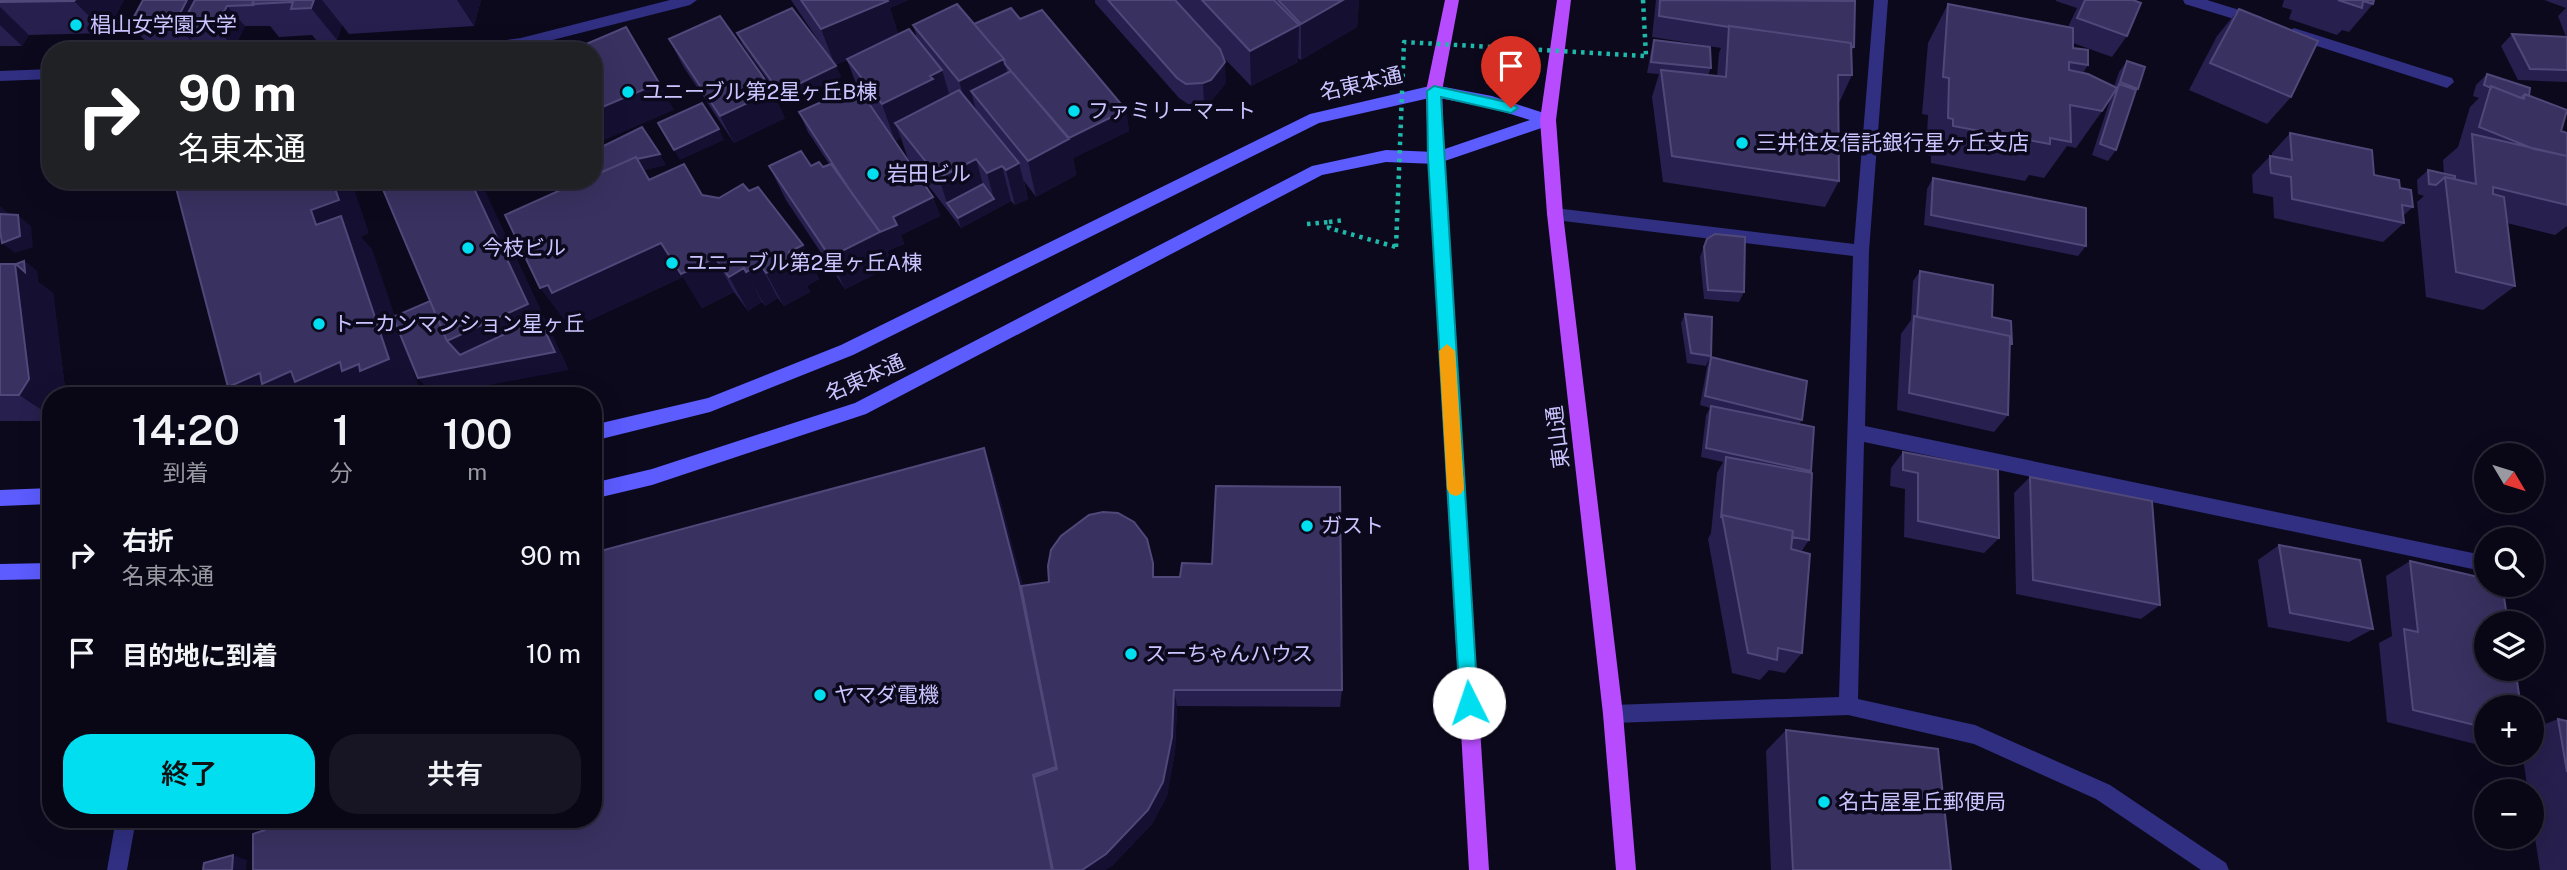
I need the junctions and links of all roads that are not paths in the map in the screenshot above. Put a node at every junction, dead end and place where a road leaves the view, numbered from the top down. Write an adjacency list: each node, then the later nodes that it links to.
1 (690, 0): 8 (street)
2 (1452, 0): 12 (main road)
3 (1564, 0): 13 (main road, 東山通)
4 (1881, 0): 16 (street)
5 (2190, 0): 7 (street)
6 (2250, 0): 7 (street)
7 (2248, 18): 11 (street)
8 (525, 42)
9 (42, 74): 10 (street)
10 (0, 76)
11 (2446, 82)
12 (1434, 91): 13 (main road, 名東本通); 14 (main road); 17 (main road, 名東本通)
13 (1548, 120): 14 (main road, 名東本通); 15 (main road, 東山通)
14 (1436, 158): 19 (main road, 名東本通); 29 (main road)
15 (1555, 214): 16 (street); 26 (main road, 東山通)
16 (1861, 251): 18 (street)
17 (602, 431)
18 (1855, 432): 22 (street); 25 (street)
19 (602, 489)
20 (42, 496): 21 (main road)
21 (0, 498)
22 (2474, 561)
23 (42, 571): 24 (main road)
24 (0, 572)
25 (1848, 706): 26 (street); 31 (street)
26 (1613, 714): 30 (main road, 東山通)
27 (124, 828): 28 (street)
28 (117, 870)
29 (1479, 870)
30 (1626, 870)
31 (2219, 870)

